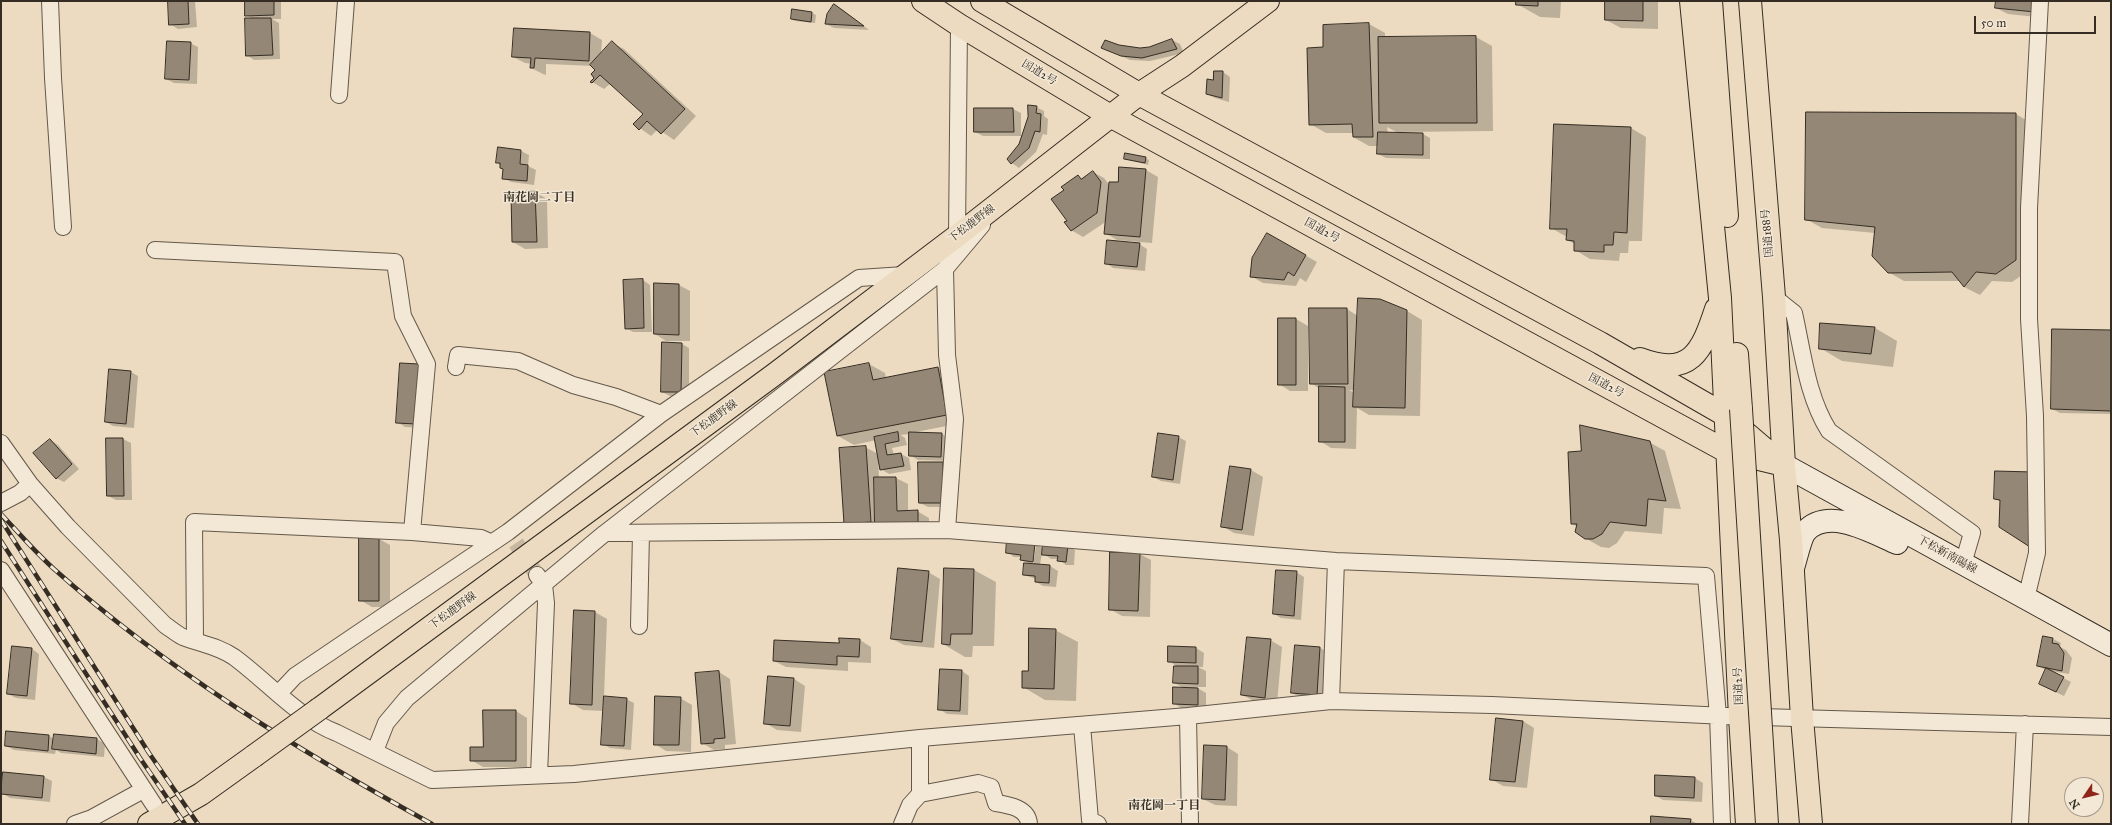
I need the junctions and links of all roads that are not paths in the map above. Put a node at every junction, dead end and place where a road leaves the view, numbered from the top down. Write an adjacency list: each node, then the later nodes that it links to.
1 (50, 1): 15 (street)
2 (346, 1): 12 (street)
3 (923, 1): 10 (main road, 国道2号)
4 (982, 1): 11 (main road)
5 (1268, 1): 11 (main road, 下松鹿野線)
6 (1691, 1): 21 (main road)
7 (1711, 1): 24 (main road)
8 (1750, 1): 20 (main road, 国道188号)
9 (2040, 1): 41 (street)
10 (959, 25): 13 (main road, 国道2号); 16 (street)
11 (1139, 94): 13 (main road, 下松鹿野線); 22 (main road)
12 (339, 95)
13 (1112, 117): 14 (main road, 下松鹿野線); 27 (main road, 国道2号)
14 (1000, 203): 16 (main road, 下松鹿野線); 18 (street)
15 (63, 227)
16 (957, 236): 19 (main road, 下松鹿野線)
17 (155, 250): 32 (street)
18 (945, 269): 31 (street); 33 (street)
19 (904, 275): 25 (street); 59 (main road, 下松鹿野線, bridge)
20 (1774, 297): 28 (main road, 国道188号); 37 (street)
21 (1720, 298): 22 (main road); 24 (main road)
22 (1600, 343): 24 (main road)
23 (456, 367): 25 (street)
24 (1733, 412): 27 (main road); 28 (main road); 67 (main road, 国道2号, bridge)
25 (661, 414): 35 (street)
26 (1, 443): 29 (street)
27 (1726, 451): 28 (main road, 国道2号); 49 (main road, 国道2号)
28 (1784, 465): 37 (main road, 下松新南陽線); 38 (main road)
29 (30, 484): 30 (street); 43 (street)
30 (1, 503)
31 (947, 530): 34 (street); 36 (street)
32 (412, 532): 35 (street); 43 (street)
33 (605, 533): 34 (street); 40 (street)
34 (641, 533): 42 (street)
35 (492, 543): 45 (street)
36 (1336, 561): 46 (street); 48 (street)
37 (1963, 564): 41 (main road, 下松新南陽線)
38 (1793, 568): 41 (main road); 50 (main road)
39 (1, 570): 57 (street)
40 (541, 580): 55 (street); 56 (street)
41 (2026, 599): 44 (main road, 下松新南陽線)
42 (639, 626)
43 (196, 640): 45 (street)
44 (2111, 645)
45 (279, 693): 55 (street)
46 (1331, 701): 47 (street); 48 (street)
47 (1188, 716): 52 (street); 64 (street)
48 (1718, 716): 49 (street); 65 (street)
49 (1740, 717): 50 (street); 66 (main road, 国道2号)
50 (1802, 718): 51 (street); 68 (main road)
51 (2025, 724): 53 (street); 69 (street)
52 (1082, 725): 54 (street); 63 (street)
53 (2111, 727)
54 (920, 738): 56 (street); 58 (street)
55 (375, 751): 56 (street)
56 (539, 775)
57 (143, 790): 59 (street); 60 (street)
58 (920, 794): 61 (street); 62 (street)
59 (152, 815)
60 (74, 824)
61 (902, 824)
62 (1029, 824)
63 (1098, 824)
64 (1190, 824)
65 (1722, 824)
66 (1747, 824)
67 (1768, 824)
68 (1811, 824)
69 (2020, 824)

